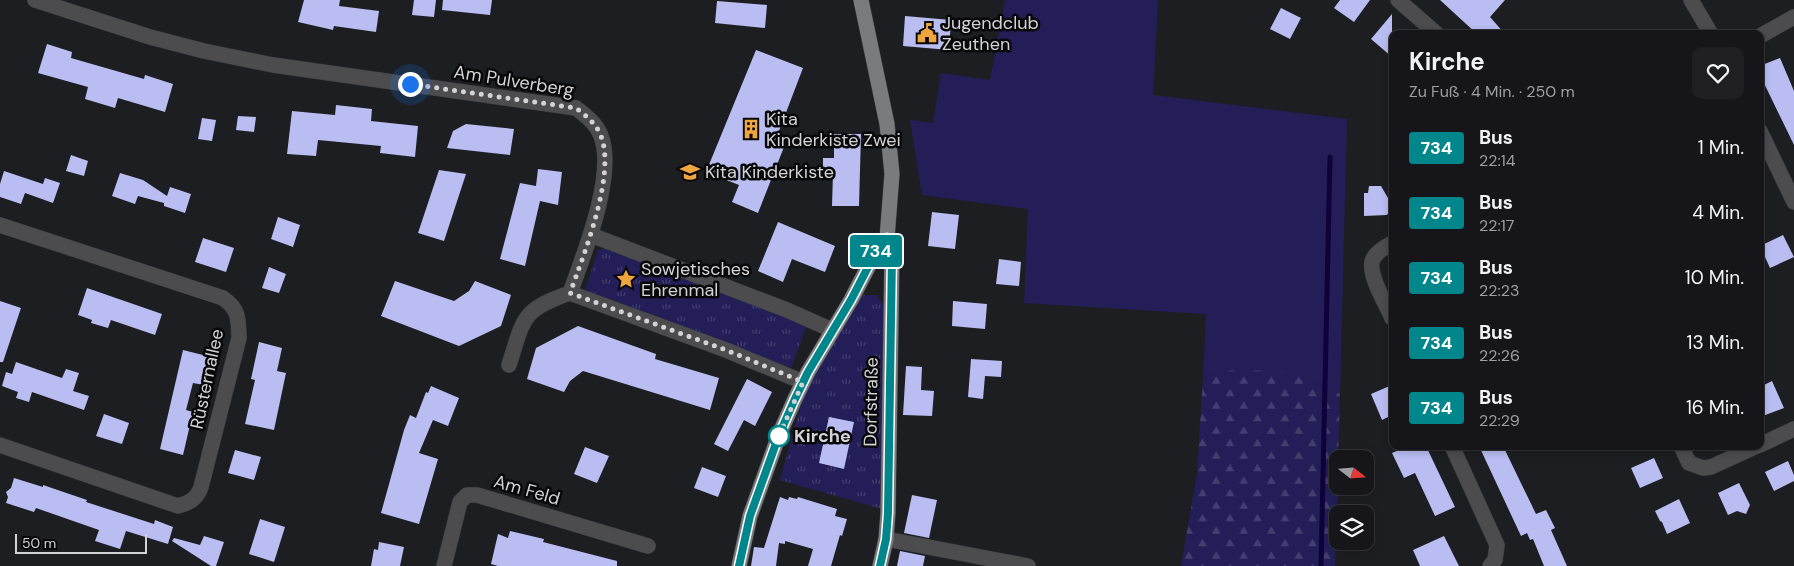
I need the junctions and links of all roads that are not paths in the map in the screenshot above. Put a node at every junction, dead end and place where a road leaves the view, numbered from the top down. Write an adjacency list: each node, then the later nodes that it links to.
1 (35, 0): 12 (street, Am Pulverberg)
2 (861, 0): 13 (main road, Dorfstraße)
3 (1398, 0): 6 (street)
4 (1691, 0): 7 (street)
5 (1794, 17): 8 (street)
6 (1432, 30)
7 (1709, 30)
8 (1764, 34)
9 (1764, 139): 10 (street)
10 (1794, 202)
11 (0, 224): 22 (street, Rüsternallee)
12 (591, 235): 15 (street, Am Pulverberg); 17 (street)
13 (887, 238): 17 (main road, Dorfstraße); 26 (main road, Dorfstraße)
14 (1389, 245): 16 (street)
15 (570, 293): 18 (street); 19 (street)
16 (1389, 311)
17 (832, 330): 19 (main road, Dorfstraße)
18 (509, 365)
19 (803, 382): 29 (main road, Dorfstraße)
20 (1794, 429): 21 (street)
21 (1764, 444)
22 (0, 445)
23 (1454, 450): 32 (street)
24 (1683, 450): 25 (street)
25 (1750, 450)
26 (886, 539): 30 (main road, Dorfstraße); 31 (street)
27 (648, 546): 28 (street, Am Feld)
28 (444, 566)
29 (739, 566)
30 (880, 566)
31 (1028, 566)
32 (1490, 566)

